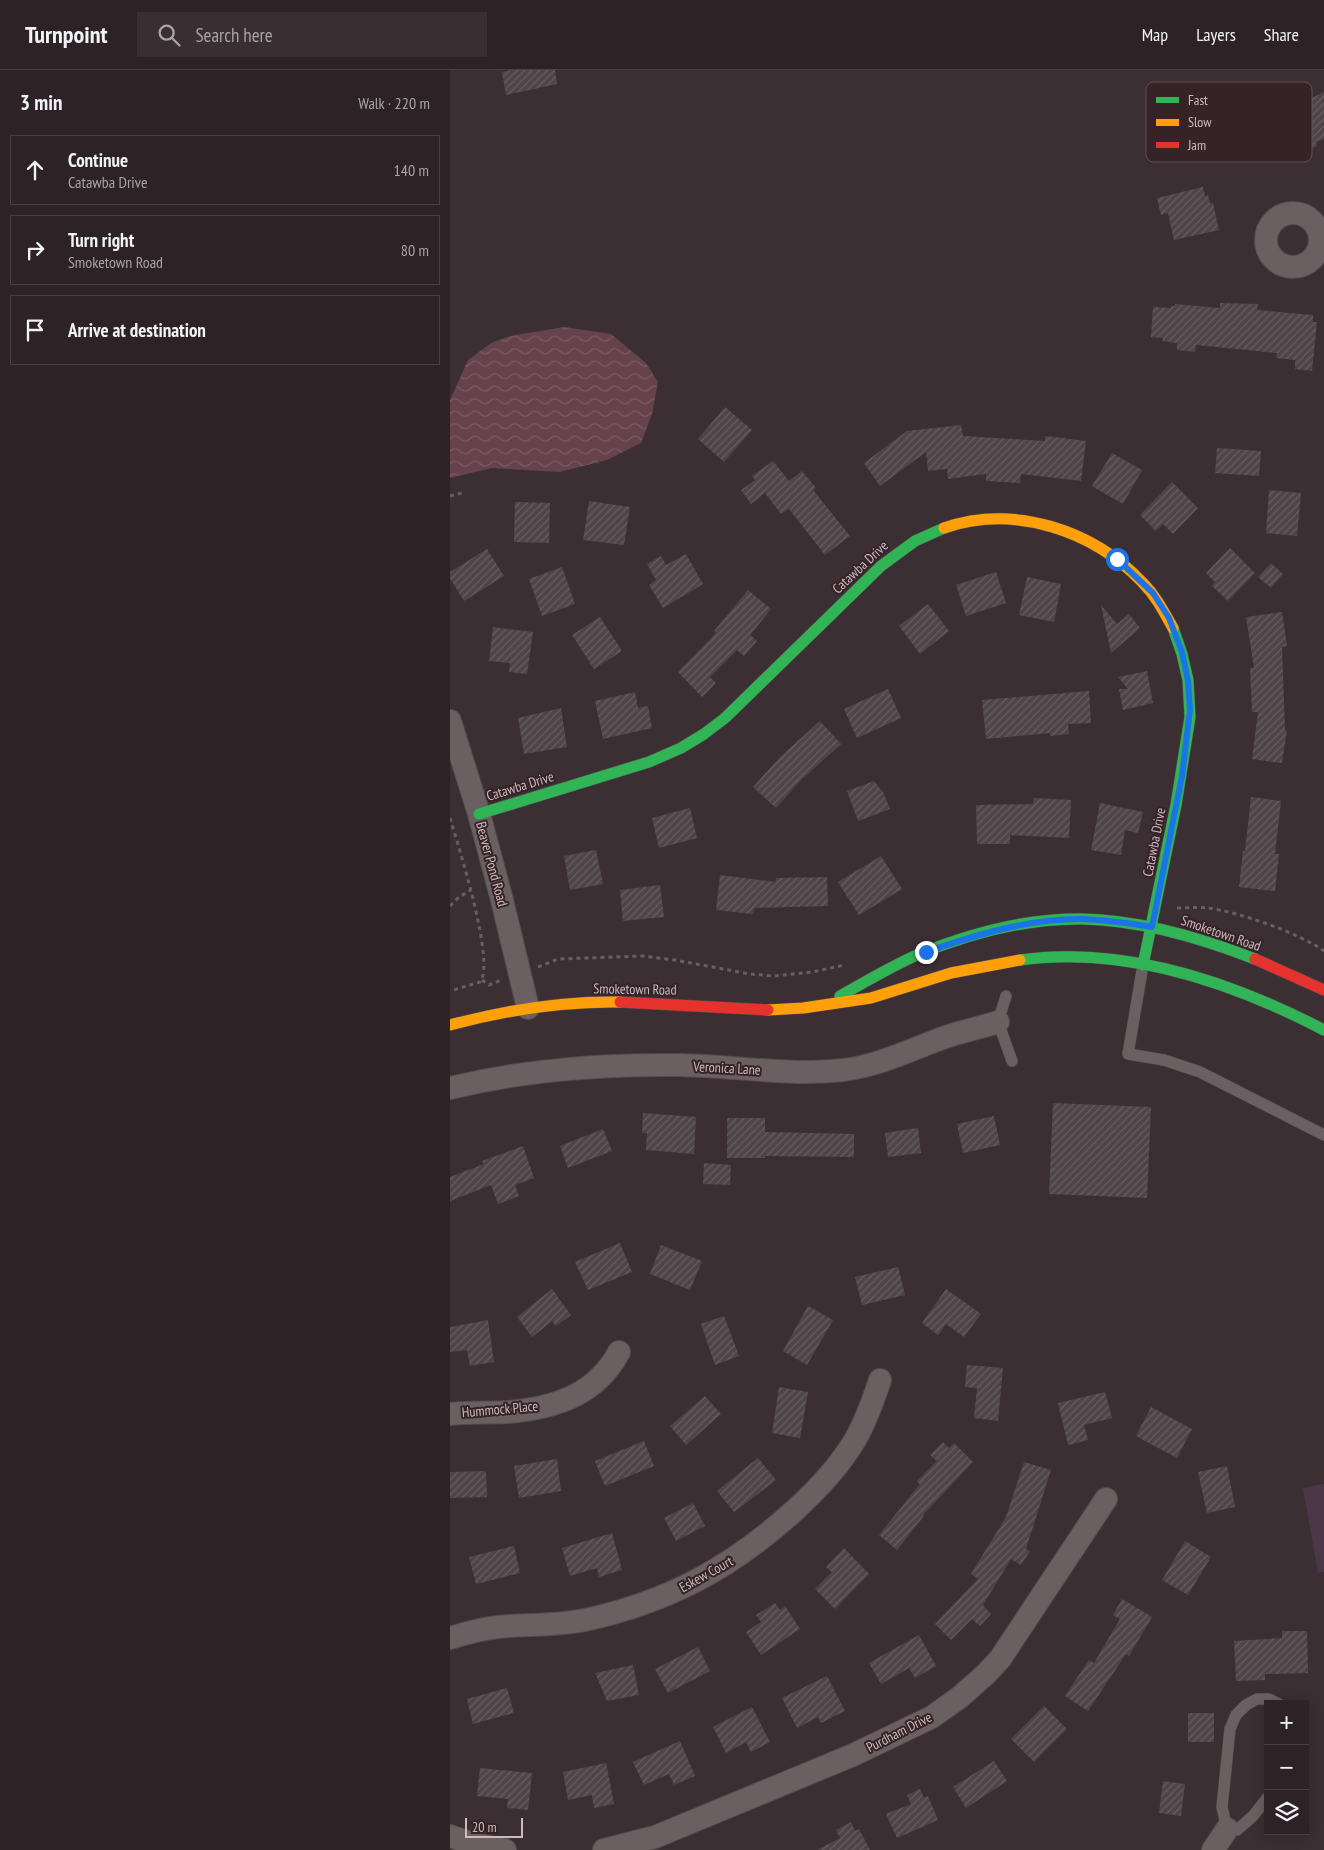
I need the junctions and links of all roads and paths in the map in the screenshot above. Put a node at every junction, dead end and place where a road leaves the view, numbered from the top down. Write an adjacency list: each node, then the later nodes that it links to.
1 (462, 494): 2 (path)
2 (450, 496)
3 (450, 721): 4 (street, Beaver Pond Road)
4 (479, 814): 9 (main road, Catawba Drive); 20 (street, Beaver Pond Road)
5 (450, 818): 6 (path)
6 (471, 890): 7 (path); 14 (path)
7 (450, 906)
8 (1184, 908): 10 (path)
9 (1152, 927): 12 (main road, Catawba Drive); 16 (main road, Smoketown Road); 19 (main road, Smoketown Road)
10 (1324, 952)
11 (852, 962): 13 (path)
12 (1143, 965): 19 (main road, Smoketown Road); 23 (main road, Smoketown Road); 26 (lane)
13 (540, 966)
14 (482, 980): 15 (path); 17 (path)
15 (490, 985)
16 (1324, 990)
17 (450, 991)
18 (1006, 996): 21 (lane)
19 (821, 1006): 20 (main road, Smoketown Road)
20 (528, 1008): 22 (main road, Smoketown Road)
21 (998, 1022): 24 (lane); 25 (street, Veronica Lane)
22 (450, 1025)
23 (1324, 1030)
24 (1012, 1061)
25 (450, 1088)
26 (1324, 1135)
27 (619, 1352): 29 (street, Hummock Place)
28 (880, 1380): 31 (street, Eskew Court)
29 (450, 1414)
30 (1106, 1499): 37 (street, Purdham Drive)
31 (450, 1638)
32 (1270, 1700): 34 (lane)
33 (1264, 1802): 34 (lane)
34 (1227, 1829): 38 (street)
35 (462, 1843): 36 (street)
36 (505, 1850)
37 (604, 1850)
38 (1213, 1850)

